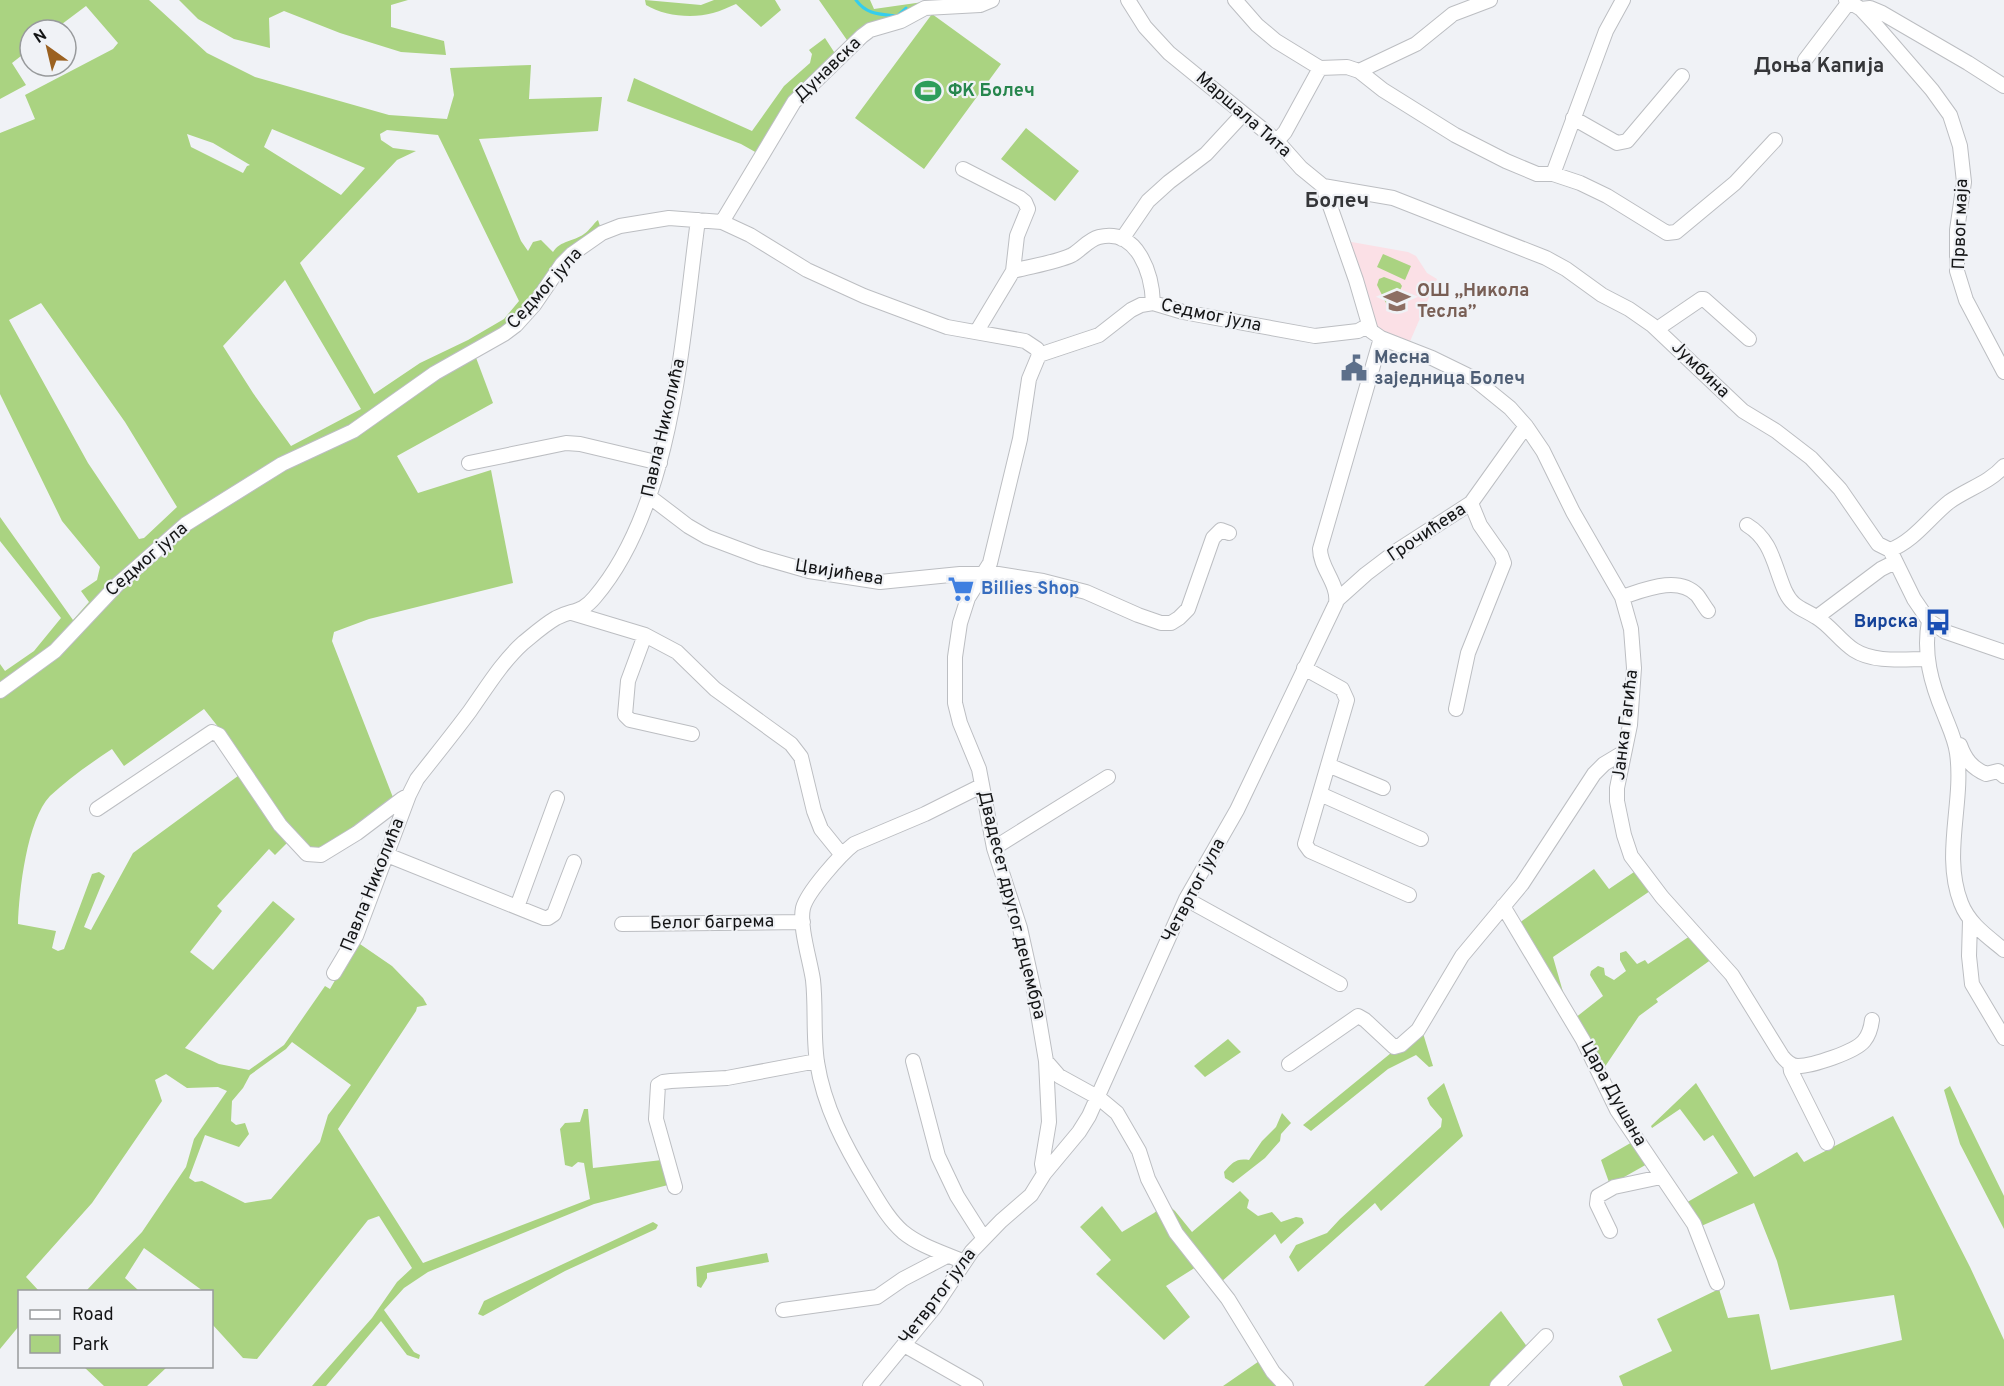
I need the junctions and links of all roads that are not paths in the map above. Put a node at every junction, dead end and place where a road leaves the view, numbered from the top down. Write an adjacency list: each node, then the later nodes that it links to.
1 (992, 0): 20 (street, Дунавска)
2 (1128, 0): 12 (street, Маршала Тита)
3 (1235, 0): 8 (street)
4 (1491, 0): 9 (street)
5 (1623, 0): 13 (street)
6 (1852, 3): 7 (street); 11 (street); 30 (street, Првог маја)
7 (1805, 60)
8 (1320, 68): 9 (street); 15 (street)
9 (1359, 71): 17 (street)
10 (1682, 76): 13 (street)
11 (2004, 86)
12 (1243, 114): 15 (street, Маршала Тита); 21 (street)
13 (1574, 118): 17 (street)
14 (1775, 140): 17 (street)
15 (1277, 141): 18 (street, Маршала Тита)
16 (963, 170): 22 (street)
17 (1553, 174)
18 (1323, 186): 24 (street, Маршала Тита); 25 (street, Јумбина)
19 (698, 220): 20 (street, Седмог јула); 33 (street, Павла Николића); 51 (street, Седмог јула)
20 (722, 222): 26 (street, Седмог јула)
21 (1122, 239): 22 (street); 23 (street)
22 (1013, 271): 26 (street)
23 (1153, 303): 24 (street, Седмог јула); 29 (street, Седмог јула)
24 (1369, 326): 27 (street, Маршала Тита)
25 (1657, 329): 28 (street); 39 (street, Јумбина)
26 (977, 331): 29 (street, Седмог јула)
27 (1381, 338): 31 (street, Јанка Гагића); 42 (street)
28 (1749, 339)
29 (1039, 355): 40 (street, Двадесет другог децембра)
30 (2004, 372)
31 (1526, 426): 36 (street, Грочићева); 41 (street, Јанка Гагића)
32 (469, 463): 33 (street)
33 (660, 464): 35 (street, Павла Николића)
34 (2004, 466): 39 (street)
35 (650, 497): 40 (street, Цвијићева); 44 (street, Павла Николића)
36 (1471, 503): 42 (street, Грочићева); 52 (street)
37 (1747, 525): 45 (street)
38 (1229, 532): 40 (street, Цвијићева)
39 (1893, 556): 45 (street); 46 (street, Јумбина)
40 (985, 573): 59 (street, Двадесет другог децембра)
41 (1622, 597): 43 (street); 55 (street, Јанка Гагића)
42 (1337, 600): 50 (street, Четвртог јула)
43 (1708, 611)
44 (572, 613): 47 (street); 62 (street, Павла Николића)
45 (1817, 617): 49 (street)
46 (1929, 621): 48 (street, Јумбина); 49 (street)
47 (645, 635): 53 (street); 68 (street)
48 (2004, 652)
49 (1927, 659): 54 (street)
50 (1304, 668): 56 (street); 71 (street, Четвртог јула)
51 (0, 691)
52 (1456, 709)
53 (692, 734)
54 (1953, 737): 57 (street); 74 (street)
55 (1624, 752): 72 (street); 86 (street, Јанка Гагића)
56 (1328, 765): 60 (street); 61 (street)
57 (2004, 776)
58 (1108, 777): 66 (street)
59 (981, 786): 66 (street, Двадесет другог децембра); 68 (street)
60 (1383, 788)
61 (1320, 794): 65 (street); 70 (street)
62 (409, 795): 64 (street, Павла Николића); 67 (street, Павла Николића)
63 (557, 798): 73 (street)
64 (97, 809)
65 (1421, 839)
66 (994, 848): 84 (street, Двадесет другог децембра)
67 (387, 855): 73 (street); 78 (street, Павла Николића)
68 (842, 855): 75 (street)
69 (573, 862): 73 (street)
70 (1409, 895)
71 (1186, 899): 79 (street); 87 (street, Четвртог јула)
72 (1503, 906): 85 (street); 90 (street, Цара Душана)
73 (517, 907)
74 (1970, 921): 77 (street); 81 (street)
75 (803, 922): 76 (street, Белог багрема); 82 (street)
76 (622, 924)
77 (2004, 950)
78 (334, 973)
79 (1340, 984)
80 (1872, 1020): 86 (street)
81 (2004, 1038)
82 (817, 1061): 91 (street); 94 (street)
83 (913, 1061): 93 (street)
84 (1046, 1061): 87 (street); 89 (street, Двадесет другог децембра)
85 (1289, 1064)
86 (1790, 1064): 88 (street, Јанка Гагића)
87 (1099, 1098): 89 (street, Четвртог јула); 102 (street)
88 (1827, 1143)
89 (1044, 1174): 93 (street, Четвртог јула)
90 (1661, 1178): 92 (street); 96 (street, Цара Душана)
91 (675, 1187)
92 (1610, 1231)
93 (983, 1237): 95 (street, Четвртог јула)
94 (947, 1256): 95 (street); 97 (street)
95 (964, 1262): 99 (street, Четвртог јула)
96 (1717, 1283)
97 (783, 1310)
98 (1546, 1336): 103 (street)
99 (904, 1345): 100 (street, Четвртог јула); 101 (street)
100 (870, 1386)
101 (976, 1386)
102 (1286, 1386)
103 (1497, 1386)

